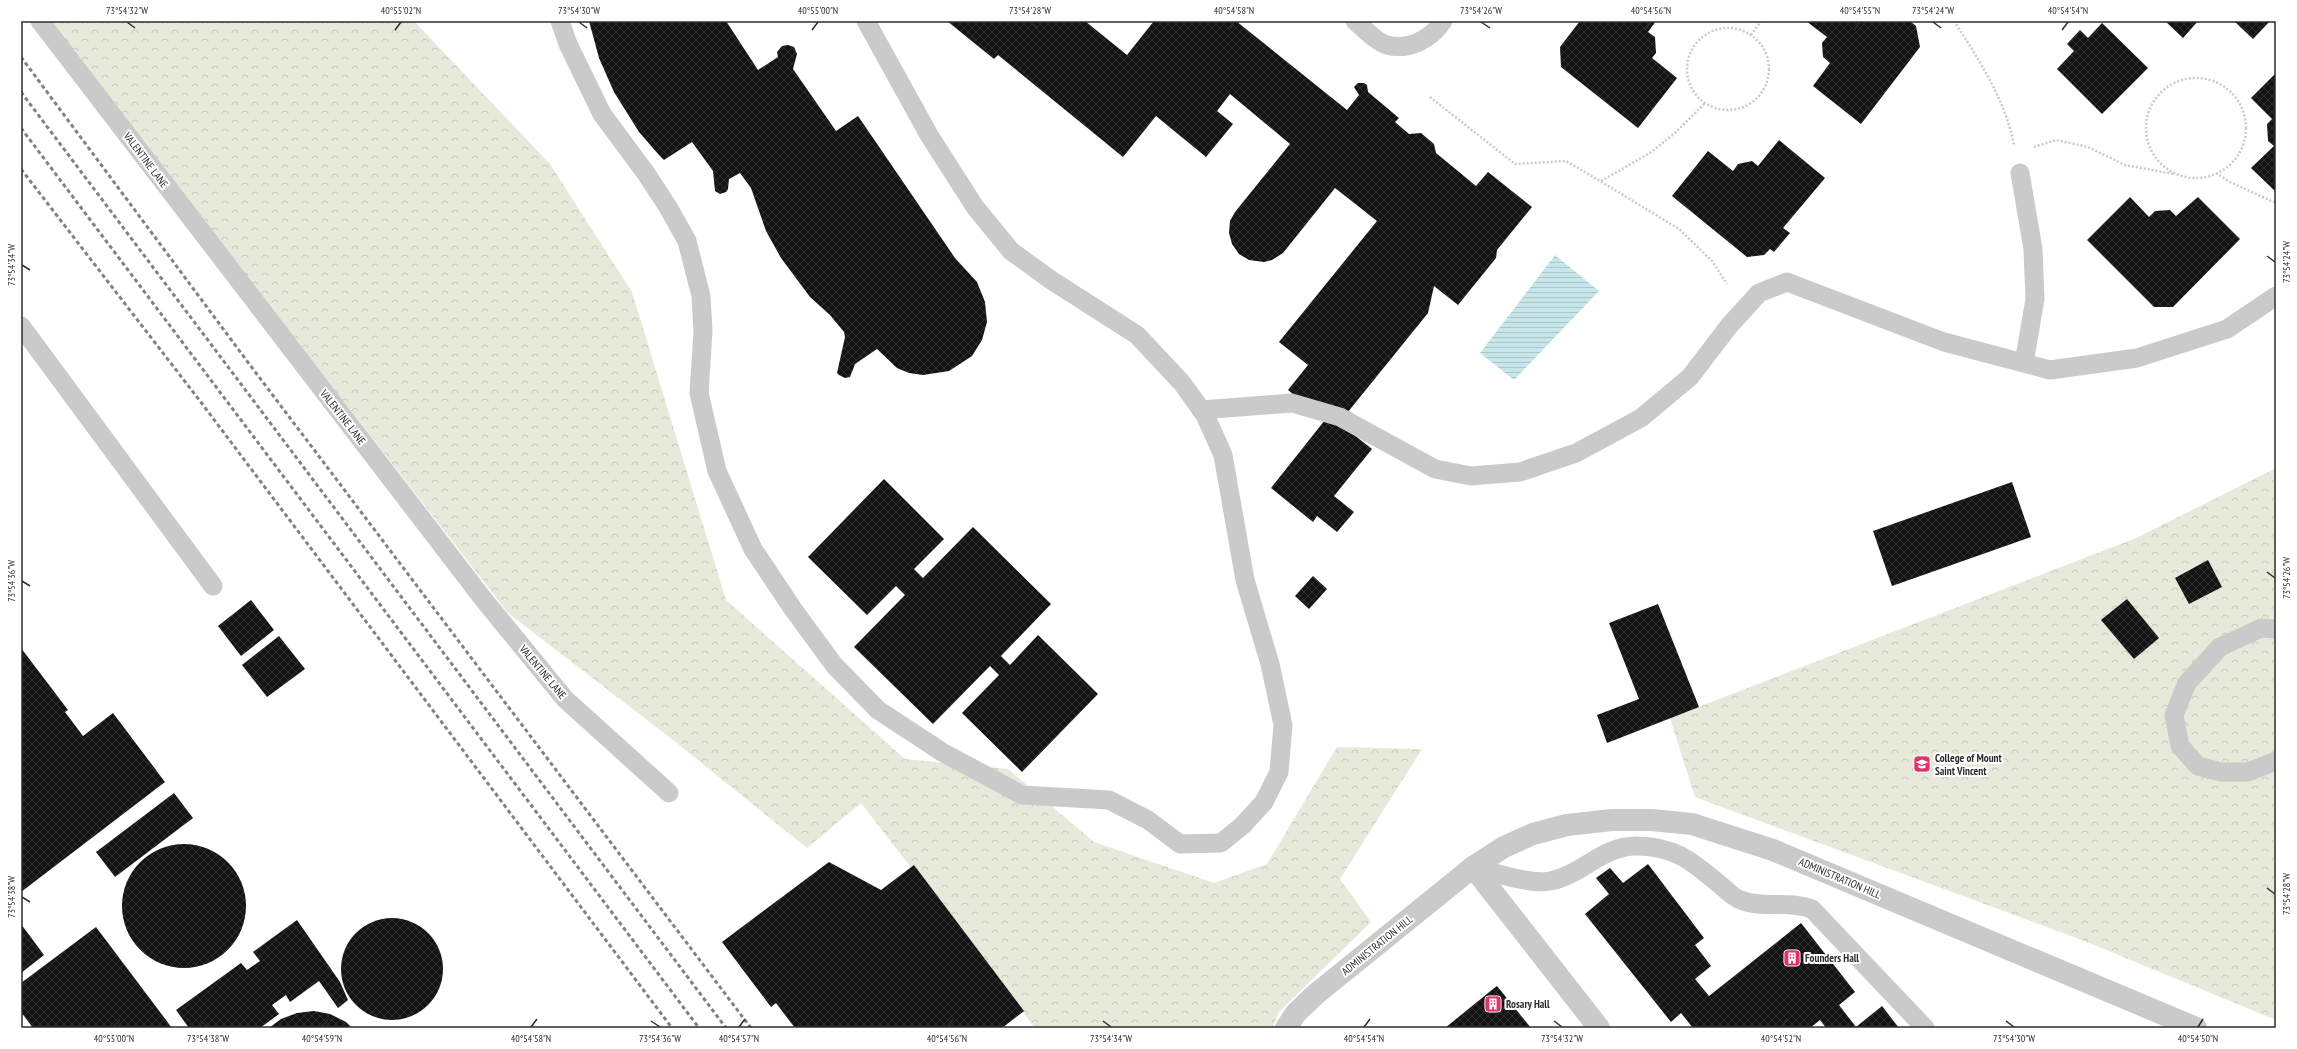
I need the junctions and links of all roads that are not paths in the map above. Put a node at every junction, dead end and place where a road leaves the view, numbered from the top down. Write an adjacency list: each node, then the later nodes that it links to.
1 (40, 21): 14 (lane, VALENTINE LANE)
2 (560, 21): 10 (lane)
3 (866, 21): 10 (lane)
4 (1355, 21): 5 (lane)
5 (1443, 21)
6 (2020, 173): 9 (lane)
7 (2276, 296): 9 (lane)
8 (21, 326): 11 (lane)
9 (2024, 363): 10 (lane)
10 (1201, 410)
11 (213, 586)
12 (2276, 629): 13 (lane)
13 (2276, 761)
14 (669, 794)
15 (1473, 867): 16 (street, ADMINISTRATION HILL); 17 (street); 18 (lane); 19 (street, ADMINISTRATION HILL)
16 (1286, 1028)
17 (1599, 1028)
18 (1925, 1028)
19 (2196, 1028)

